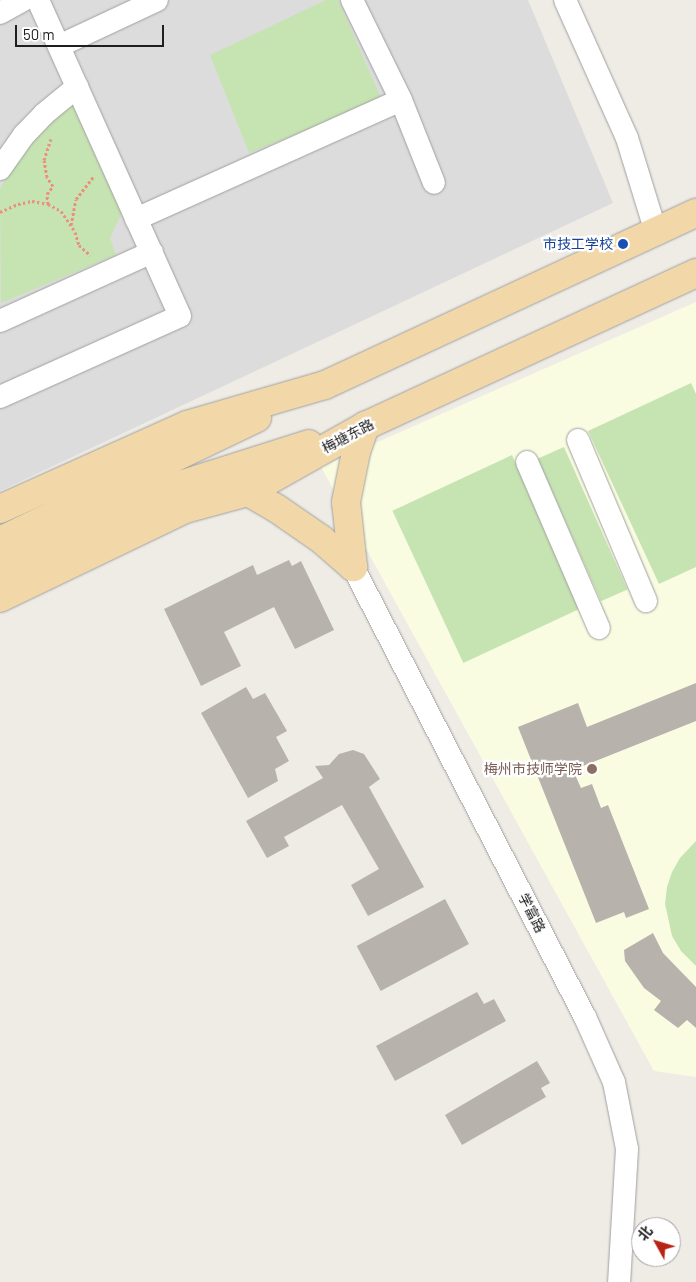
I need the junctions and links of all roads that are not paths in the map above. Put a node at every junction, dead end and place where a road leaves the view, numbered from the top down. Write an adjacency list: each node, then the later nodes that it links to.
1 (23, 0): 6 (street)
2 (38, 0): 7 (street)
3 (156, 0): 7 (street)
4 (352, 0): 9 (street)
5 (565, 0): 14 (street)
6 (0, 13)
7 (59, 46): 8 (street)
8 (77, 87): 10 (street); 13 (street)
9 (401, 100): 11 (street); 13 (street)
10 (0, 170)
11 (434, 183)
12 (696, 213): 14 (main road)
13 (136, 219): 15 (street)
14 (656, 232): 18 (main road)
15 (152, 252): 17 (street); 19 (street)
16 (696, 273): 20 (main road, 梅塘东路)
17 (0, 321)
18 (326, 385): 24 (main road); 25 (main road)
19 (0, 397)
20 (365, 426): 23 (main road, 梅塘东路); 26 (main road); 27 (main road)
21 (578, 440): 29 (street)
22 (527, 462): 30 (street)
23 (248, 492): 26 (main road); 28 (main road, 梅塘东路)
24 (0, 509)
25 (0, 541)
26 (353, 567): 31 (street, 学富路)
27 (0, 570)
28 (0, 598)
29 (646, 601)
30 (600, 628)
31 (619, 1282)

